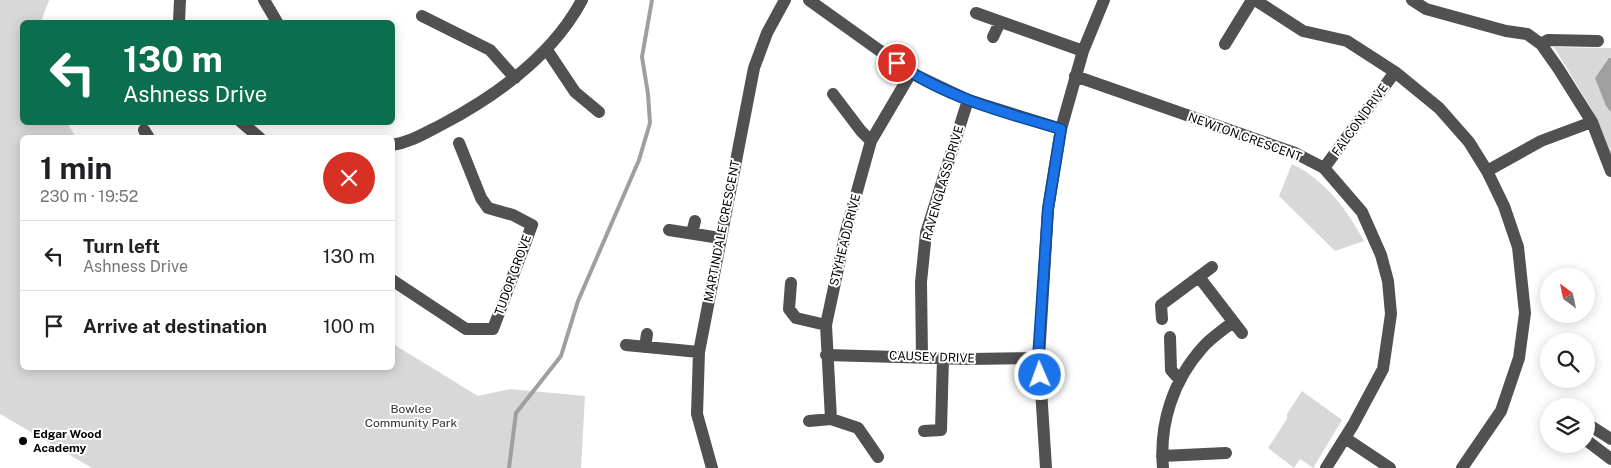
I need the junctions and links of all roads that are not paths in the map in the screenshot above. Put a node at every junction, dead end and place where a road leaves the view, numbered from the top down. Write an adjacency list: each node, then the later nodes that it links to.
1 (180, 0): 11 (street)
2 (264, 0): 12 (street)
3 (582, 0): 18 (street)
4 (785, 0): 38 (street, MARTINDALE CRESCENT)
5 (809, 0): 21 (street)
6 (1104, 0): 19 (street)
7 (1254, 0): 16 (street); 20 (street)
8 (1412, 0): 17 (street)
9 (976, 13): 13 (street)
10 (422, 16): 23 (street)
11 (179, 20)
12 (276, 20)
13 (1000, 22): 14 (street); 19 (street)
14 (993, 37)
15 (1598, 41): 17 (street)
16 (1225, 44)
17 (1541, 44): 27 (street)
18 (547, 50): 23 (street); 26 (street)
19 (1083, 51): 22 (street)
20 (1395, 72): 34 (street, FALCON DRIVE); 35 (street)
21 (911, 73): 25 (street); 31 (street, STYHEAD DRIVE)
22 (1075, 76): 29 (street); 34 (street, NEWTON CRESCENT)
23 (515, 78): 33 (street)
24 (833, 94): 31 (street)
25 (968, 100): 29 (street); 51 (street, RAVENGLASS DRIVE)
26 (599, 112)
27 (1592, 122): 35 (street); 36 (street)
28 (246, 125): 30 (street)
29 (1061, 129): 53 (street)
30 (258, 135)
31 (871, 141): 45 (street, STYHEAD DRIVE)
32 (459, 143): 41 (street, TUDOR GROVE)
33 (395, 145)
34 (1324, 168): 59 (street, NEWTON CRESCENT)
35 (1487, 170): 70 (street)
36 (1611, 171)
37 (669, 230): 38 (street)
38 (720, 238): 49 (street, MARTINDALE CRESCENT)
39 (1212, 267): 40 (street)
40 (1199, 277): 43 (street); 44 (street)
41 (395, 282)
42 (792, 284): 45 (street)
43 (1162, 319)
44 (1233, 322): 46 (street); 54 (street)
45 (826, 325): 50 (street, STYHEAD DRIVE)
46 (1242, 333)
47 (1170, 337): 54 (street)
48 (626, 345): 49 (street)
49 (699, 352): 66 (street, MARTINDALE CRESCENT)
50 (826, 355): 51 (street, CAUSEY DRIVE); 55 (street, STYHEAD DRIVE)
51 (922, 357): 52 (street, CAUSEY DRIVE)
52 (943, 358): 53 (street, CAUSEY DRIVE); 58 (street)
53 (1038, 358): 67 (street)
54 (1179, 378): 65 (street)
55 (831, 419): 56 (street); 63 (street)
56 (809, 421)
57 (1595, 429): 60 (street)
58 (924, 431)
59 (1345, 438): 68 (street, NEWTON CRESCENT); 69 (street)
60 (1611, 439)
61 (1595, 447): 64 (street)
62 (1226, 453): 65 (street)
63 (878, 456)
64 (1611, 459)
65 (1162, 462)
66 (712, 468)
67 (1046, 468)
68 (1326, 468)
69 (1390, 468)
70 (1462, 468)

